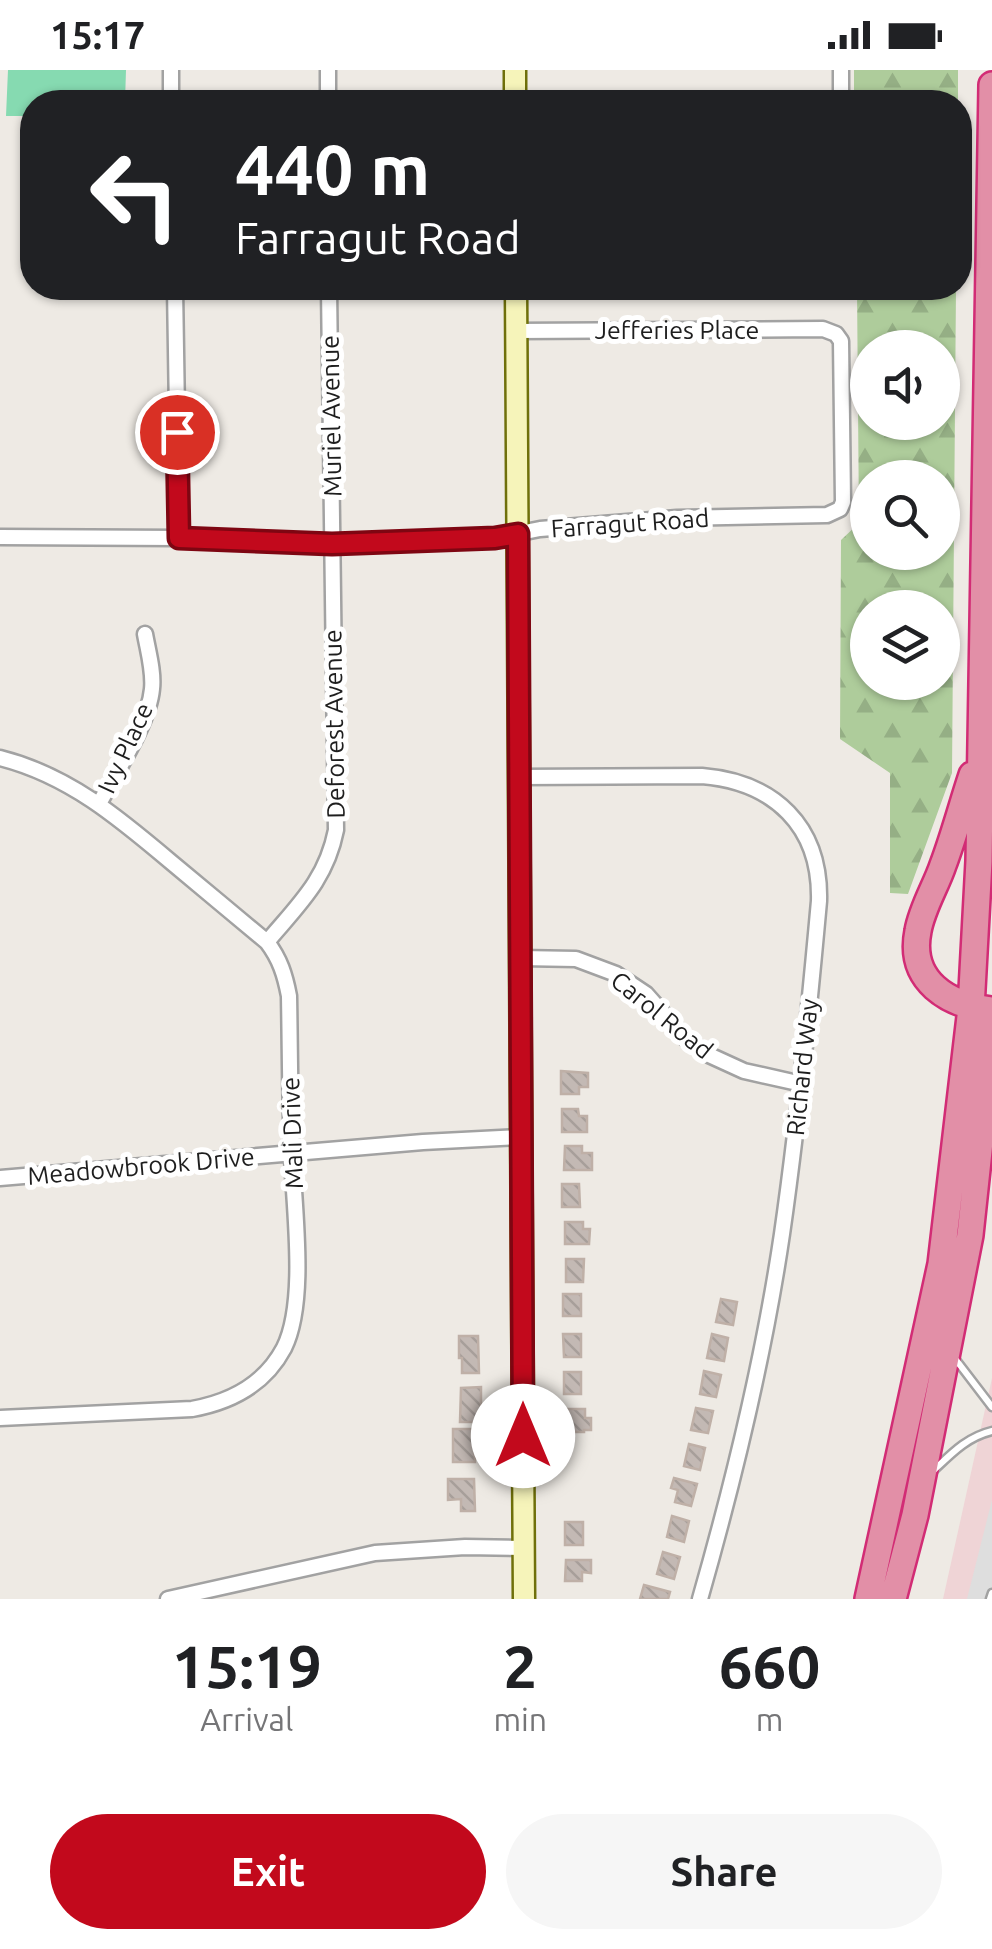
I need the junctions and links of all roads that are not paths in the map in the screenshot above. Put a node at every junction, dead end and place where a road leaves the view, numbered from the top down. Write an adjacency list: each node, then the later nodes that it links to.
1 (992, 85): 12 (highway)
2 (175, 300): 9 (street)
3 (330, 300): 10 (street, Muriel Avenue)
4 (516, 300): 5 (street)
5 (516, 331): 6 (street, Jefferies Place); 7 (street)
6 (840, 509): 7 (street, Farragut Road)
7 (518, 534): 10 (street, Farragut Road); 14 (street)
8 (0, 537): 9 (street, Farragut Road)
9 (179, 538): 10 (street, Farragut Road)
10 (332, 544): 16 (street, Deforest Avenue)
11 (145, 634): 15 (street, Ivy Place)
12 (980, 748): 18 (highway); 18 (highway)
13 (0, 758): 15 (street, Mali Drive)
14 (519, 777): 17 (street); 19 (street, Richard Way)
15 (100, 804): 16 (street, Mali Drive)
16 (267, 942): 21 (street, Mali Drive)
17 (521, 958): 19 (street, Carol Road); 20 (street)
18 (984, 1025): 24 (highway); 34 (highway)
19 (802, 1084): 33 (street, Richard Way)
20 (521, 1137): 21 (street, Meadowbrook Drive); 30 (street)
21 (292, 1153): 23 (street, Meadowbrook Drive); 27 (street, Mali Drive)
22 (992, 1175): 24 (highway)
23 (0, 1178)
24 (970, 1235): 25 (highway)
25 (948, 1349): 26 (lane); 29 (highway)
26 (992, 1407)
27 (0, 1418)
28 (992, 1430): 29 (lane)
29 (922, 1482): 35 (highway)
30 (524, 1548): 31 (street); 32 (street)
31 (168, 1599)
32 (524, 1599)
33 (700, 1599)
34 (868, 1599)
35 (893, 1599)

